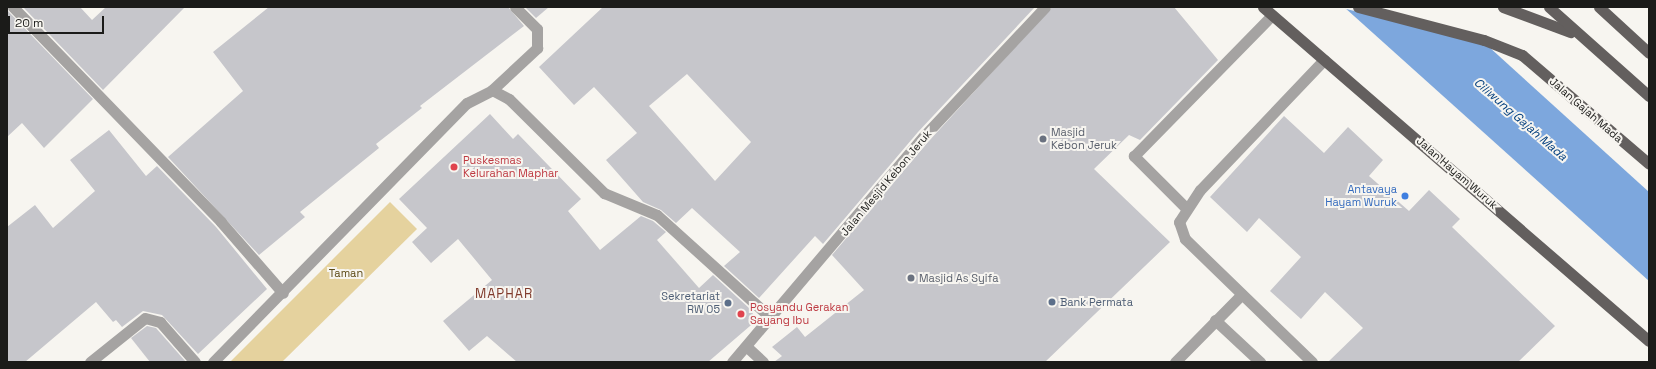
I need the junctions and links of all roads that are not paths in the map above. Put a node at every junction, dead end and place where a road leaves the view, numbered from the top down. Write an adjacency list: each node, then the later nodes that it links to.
1 (13, 7): 17 (street)
2 (515, 7): 13 (street)
3 (1045, 7): 19 (street, Jalan Mesjid Kebon Jeruk)
4 (1263, 7): 9 (main road, Jalan Hayam Wuruk)
5 (1358, 7): 15 (main road, Jalan Gajah Mada)
6 (1503, 7): 10 (main road)
7 (1548, 7): 10 (main road)
8 (1599, 7): 11 (main road)
9 (1272, 15): 12 (main road, Jalan Hayam Wuruk); 16 (street)
10 (1587, 42): 14 (main road)
11 (1649, 53)
12 (1324, 60): 16 (street); 21 (main road, Jalan Hayam Wuruk)
13 (492, 90): 17 (street); 19 (street)
14 (1649, 96)
15 (1649, 164)
16 (1186, 208): 18 (street)
17 (283, 293): 25 (street)
18 (1242, 294): 20 (street); 30 (street)
19 (772, 319): 22 (street, Jalan Mesjid Kebon Jeruk)
20 (1215, 320): 28 (street); 29 (street)
21 (1649, 341)
22 (747, 347): 26 (street, Jalan Mesjid Kebon Jeruk); 27 (street)
23 (90, 362): 24 (street)
24 (195, 362)
25 (213, 362)
26 (732, 362)
27 (763, 362)
28 (1175, 362)
29 (1260, 362)
30 (1312, 362)

